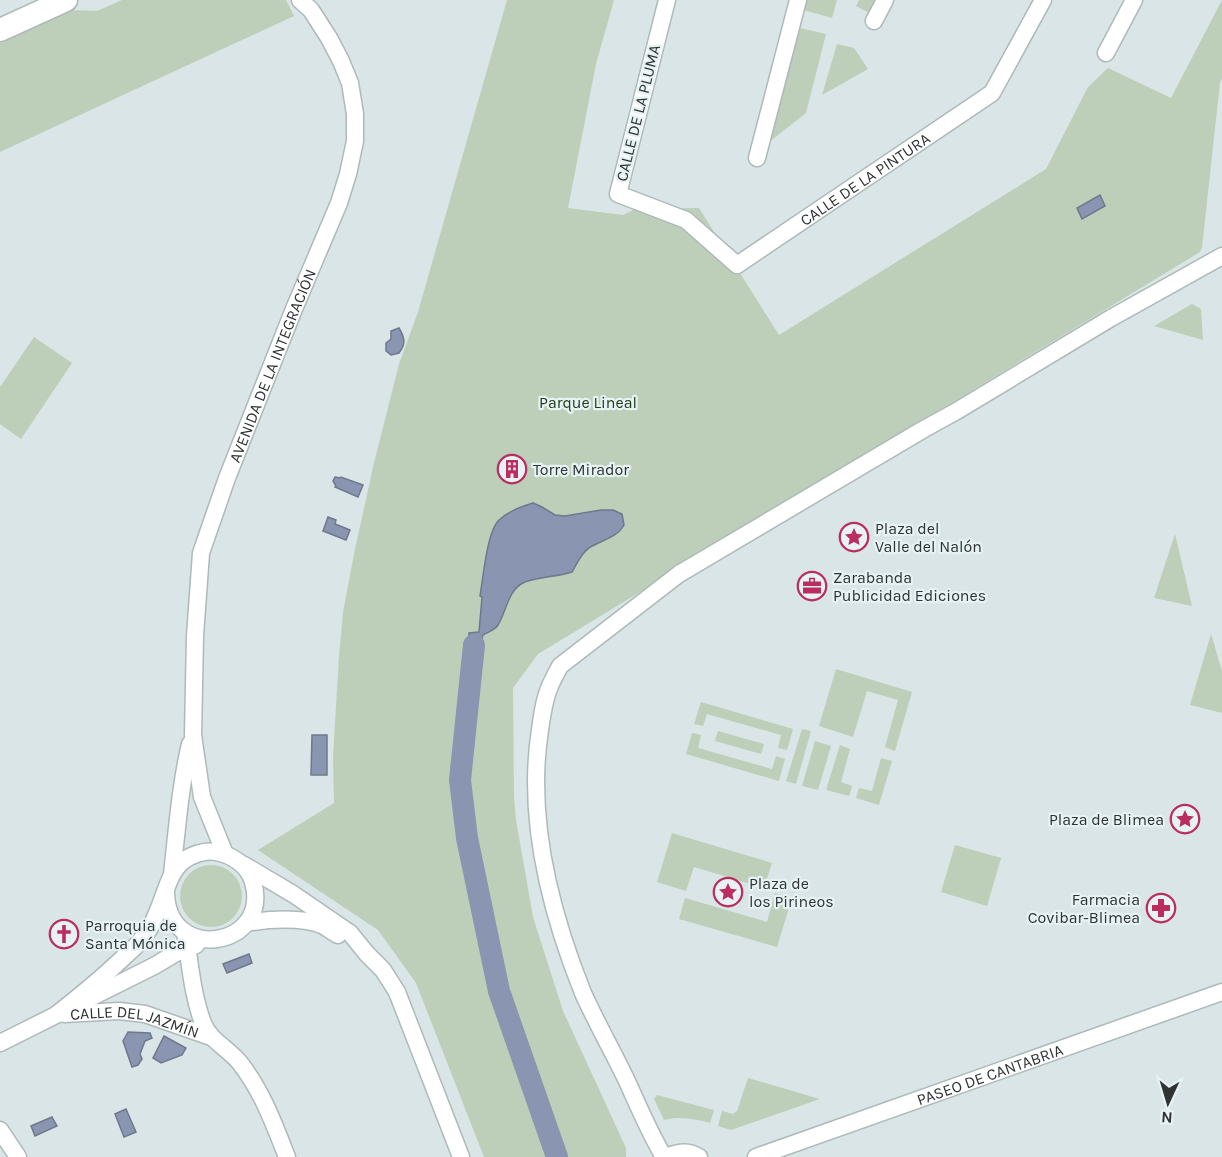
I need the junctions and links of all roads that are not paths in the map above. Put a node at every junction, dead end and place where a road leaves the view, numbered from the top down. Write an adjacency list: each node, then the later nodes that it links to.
1 (66, 0): 9 (street)
2 (667, 0): 13 (street, CALLE DE LA PLUMA)
3 (798, 0): 11 (street)
4 (885, 0): 8 (street)
5 (1043, 0): 13 (street, CALLE DE LA PINTURA)
6 (1134, 0): 10 (street)
7 (307, 3): 14 (street, AVENIDA DE LA INTEGRACIÓN)
8 (874, 21)
9 (0, 30)
10 (1106, 53)
11 (757, 158)
12 (1222, 256): 30 (street)
13 (737, 265)
14 (193, 735): 15 (street, AVENIDA DE LA INTEGRACIÓN); 17 (street, AVENIDA DE LA INTEGRACIÓN)
15 (225, 854): 16 (street); 17 (street)
16 (241, 863): 19 (street); 21 (street)
17 (172, 874): 18 (street)
18 (166, 891): 20 (street); 23 (street, CALLE DEL JAZMÍN)
19 (246, 923): 20 (street); 21 (street)
20 (186, 940): 23 (street, CALLE DEL JAZMÍN); 24 (street, CALLE DEL JAZMÍN)
21 (368, 954): 29 (street)
22 (1222, 992): 32 (street, PASEO DE CANTABRIA)
23 (57, 1014): 24 (street, CALLE DEL JAZMÍN); 25 (street, CALLE DEL JAZMÍN)
24 (211, 1037): 28 (street, CALLE DEL JAZMÍN)
25 (0, 1043)
26 (0, 1130): 27 (street)
27 (18, 1157)
28 (288, 1157)
29 (461, 1157)
30 (665, 1157): 31 (street)
31 (699, 1157)
32 (756, 1157)

